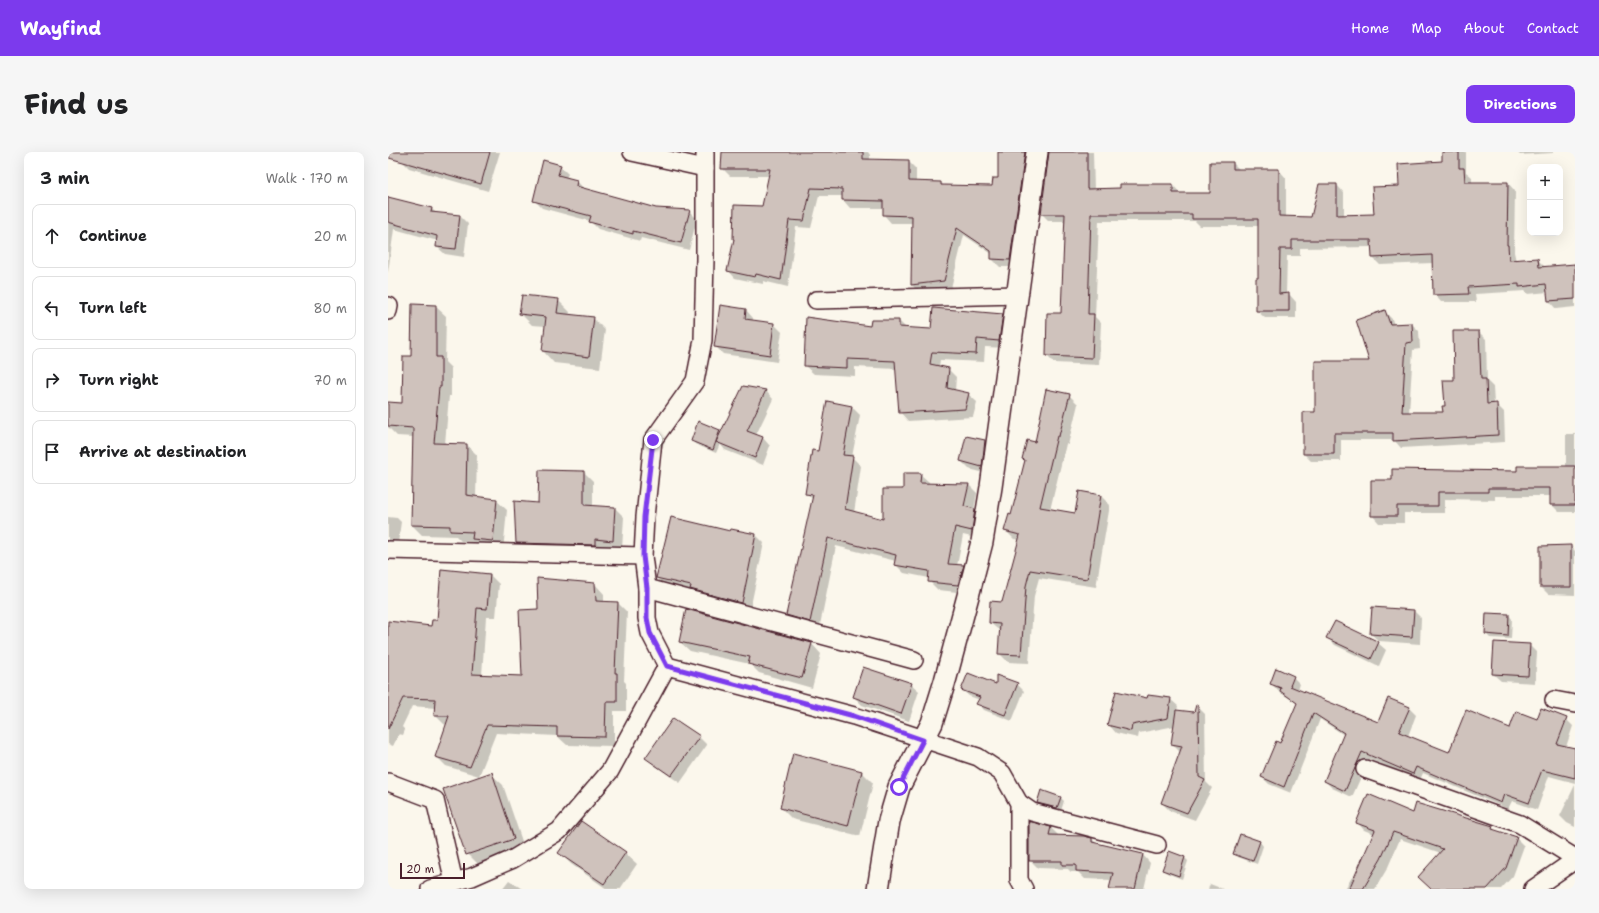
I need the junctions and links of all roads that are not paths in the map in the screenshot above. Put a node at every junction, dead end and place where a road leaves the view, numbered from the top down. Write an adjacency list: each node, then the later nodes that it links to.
1 (632, 152): 3 (street)
2 (1037, 152): 4 (street)
3 (705, 160): 7 (street)
4 (1018, 295): 5 (street); 13 (street)
5 (816, 300)
6 (388, 550): 7 (street)
7 (643, 556): 8 (street)
8 (647, 588): 9 (street); 10 (street)
9 (914, 660)
10 (667, 666): 13 (street); 19 (street)
11 (1554, 700): 12 (street)
12 (1575, 704)
13 (923, 740): 16 (street); 21 (street)
14 (1365, 769): 18 (street)
15 (388, 782): 19 (street)
16 (1018, 803): 17 (street); 22 (street)
17 (1157, 845)
18 (1575, 859): 23 (street)
19 (454, 882): 20 (street)
20 (430, 889)
21 (878, 889)
22 (1024, 889)
23 (1533, 889)

